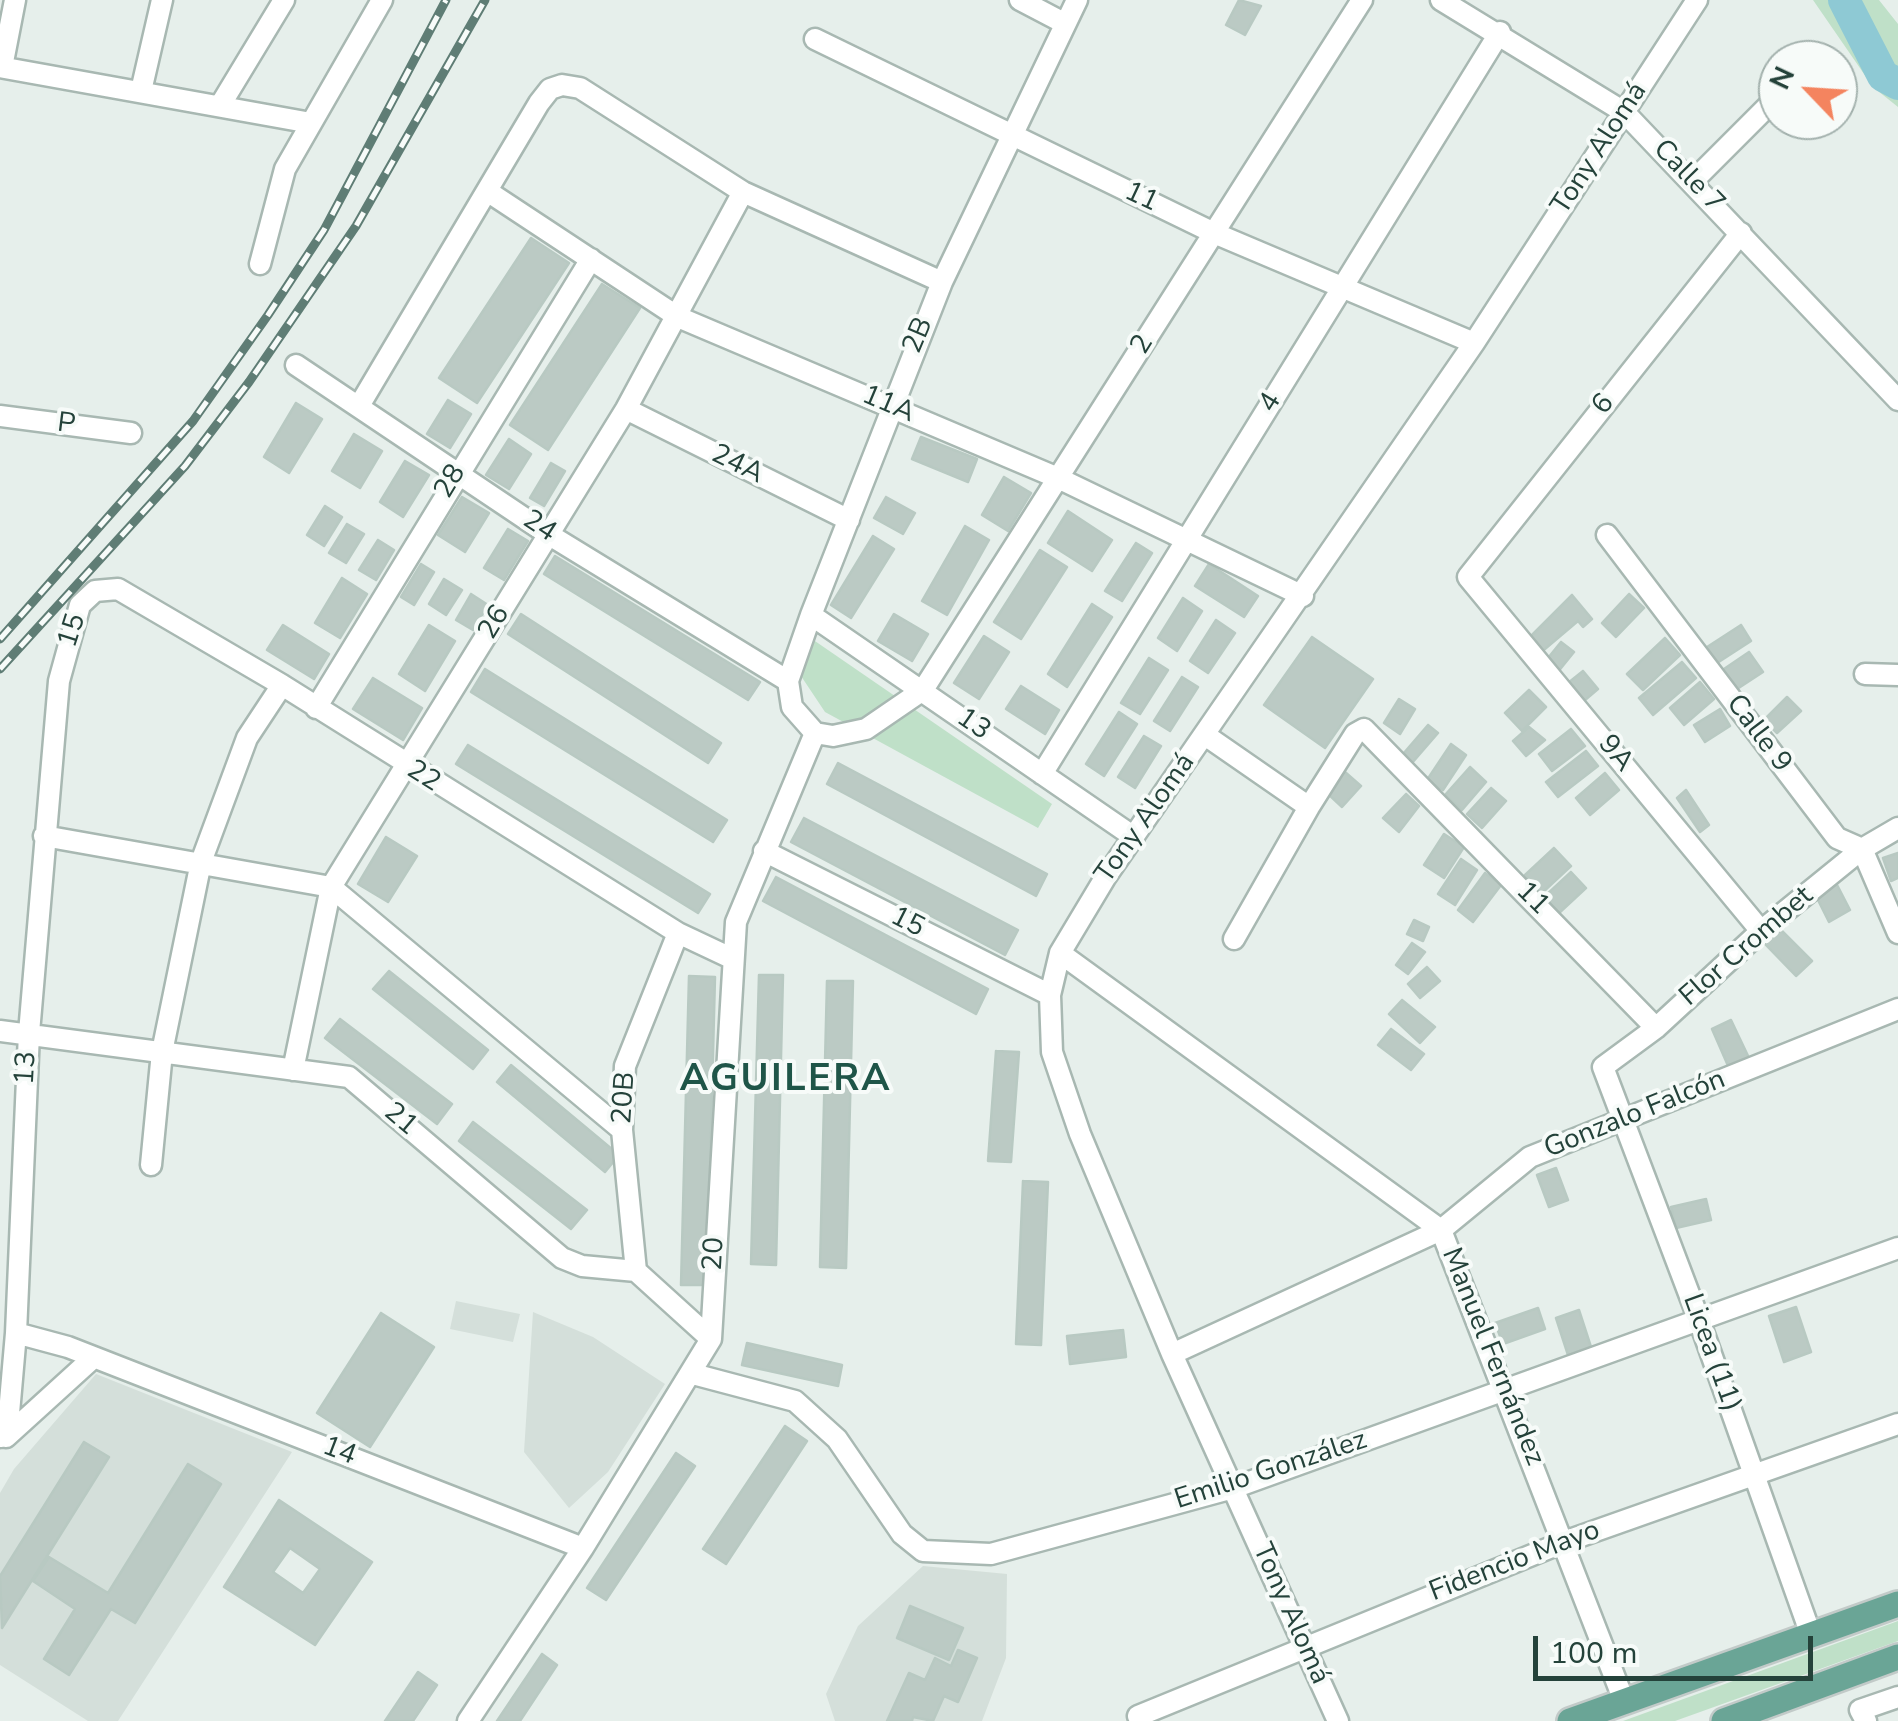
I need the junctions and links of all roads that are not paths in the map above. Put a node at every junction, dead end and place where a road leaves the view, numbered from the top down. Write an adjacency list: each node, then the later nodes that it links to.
1 (14, 0): 13 (street)
2 (162, 0): 14 (street)
3 (284, 0): 15 (street)
4 (382, 0): 18 (street)
5 (1020, 0): 10 (street)
6 (1076, 0): 10 (street, 2B)
7 (1362, 0): 23 (street, 2)
8 (1441, 0): 11 (street, Calle 7)
9 (1698, 0): 16 (street, Tony Alomá)
10 (1064, 23): 19 (street, 2B)
11 (1500, 32): 16 (street, Calle 7); 28 (street, 4)
12 (815, 39): 19 (street, 11)
13 (1, 67): 14 (street)
14 (141, 91): 15 (street)
15 (222, 104): 18 (street)
16 (1624, 112): 20 (street, Calle 7); 30 (street, Tony Alomá)
17 (1758, 116): 20 (street)
18 (311, 123): 26 (street)
19 (1008, 136): 23 (street, 11); 27 (street, 2B)
20 (1692, 182): 24 (street, Calle 7)
21 (487, 191): 22 (street); 25 (street, 11A); 34 (street)
22 (744, 192): 27 (street); 29 (street, 26)
23 (1214, 233): 28 (street, 11); 39 (street, 2)
24 (1741, 233): 32 (street, Calle 7); 44 (street, 6)
25 (590, 260): 29 (street, 11A); 38 (street, 28)
26 (260, 264)
27 (942, 282): 33 (street, 2B)
28 (1342, 287): 30 (street, 11); 43 (street, 4)
29 (678, 317): 33 (street, 11A); 35 (street, 26)
30 (1474, 343): 46 (street, Tony Alomá)
31 (296, 365): 34 (street, 24)
32 (1898, 400)
33 (890, 405): 39 (street, 11A); 40 (street, 2B)
34 (359, 406): 38 (street, 24)
35 (626, 410): 40 (street, 24A); 41 (street, 26)
36 (0, 416): 37 (street, P)
37 (131, 433)
38 (456, 472): 41 (street, 24); 54 (street, 28)
39 (1058, 478): 43 (street, 11A); 52 (street, 2)
40 (849, 520): 47 (street, 2B)
41 (548, 534): 50 (street, 24); 57 (street, 26)
42 (1607, 535): 63 (street, Calle 9)
43 (1188, 538): 46 (street, 11A); 58 (street, 4)
44 (1468, 577): 67 (street, 9A)
45 (118, 589): 51 (street, 22); 53 (street, 15)
46 (1303, 596): 56 (street, Tony Alomá)
47 (811, 615): 50 (street, 2B); 52 (street, 13)
48 (1866, 674): 49 (street)
49 (1898, 675)
50 (788, 681): 55 (street)
51 (282, 685): 54 (street, 22); 65 (street)
52 (923, 690): 55 (street); 58 (street, 13)
53 (57, 701): 61 (street, 13)
54 (316, 708): 57 (street, 22)
55 (816, 734): 64 (street, 20)
56 (1205, 735): 59 (street); 62 (street, Tony Alomá)
57 (408, 768): 66 (street, 26); 68 (street, 22)
58 (1042, 774): 62 (street, 13)
59 (1309, 808): 70 (street); 75 (street, 11)
60 (1898, 828): 63 (street, Flor Crombet)
61 (44, 836): 65 (street); 77 (street, 13)
62 (1134, 837): 71 (street, Tony Alomá)
63 (1862, 849): 67 (street, Flor Crombet); 69 (street)
64 (764, 851): 72 (street, 20); 73 (street, 15)
65 (201, 862): 66 (street); 78 (street)
66 (331, 887): 79 (street, 26); 82 (street)
67 (1761, 931): 75 (street, Flor Crombet)
68 (678, 933): 72 (street, 22); 82 (street, 20B)
69 (1898, 933)
70 (1234, 939)
71 (1060, 953): 73 (street, Tony Alomá); 84 (street, Manuel Fernández)
72 (731, 958): 89 (street, 20)
73 (1050, 994): 90 (street, Tony Alomá)
74 (1898, 1009): 81 (street, Gonzalo Falcón)
75 (1656, 1028): 80 (street, Flor Crombet)
76 (0, 1031): 77 (street, 21)
77 (29, 1033): 78 (street, 21); 88 (street, 13)
78 (162, 1052): 79 (street, 21); 83 (street)
79 (293, 1070): 86 (street, 21)
80 (1604, 1073): 81 (street, Licea (11))
81 (1624, 1121): 84 (street, Gonzalo Falcón); 87 (street, Licea (11))
82 (622, 1130): 86 (street, 20B)
83 (151, 1165)
84 (1442, 1230): 90 (street, Gonzalo Falcón); 93 (street, Manuel Fernández)
85 (1898, 1248): 87 (street, Emilio González)
86 (636, 1271): 89 (street)
87 (1699, 1320): 93 (street, Emilio González); 96 (street, Licea (11))
88 (16, 1334): 91 (street, 14); 95 (street, 13)
89 (711, 1339): 92 (street, 20)
90 (1172, 1354): 97 (street, Tony Alomá)
91 (93, 1358): 95 (street, 13); 99 (street, 14)
92 (693, 1374): 97 (street, Emilio González); 99 (street, 20)
93 (1506, 1390): 97 (street, Emilio González); 98 (street, Manuel Fernández)
94 (1898, 1424): 96 (street, Fidencio Mayo)
95 (2, 1440)
96 (1754, 1474): 98 (street, Fidencio Mayo); 101 (street, Licea (11))
97 (1233, 1488): 102 (street, Tony Alomá)
98 (1564, 1542): 102 (street, Fidencio Mayo); 105 (street, Manuel Fernández)
99 (583, 1548): 108 (street, 20)
100 (1898, 1604): 101 (main road)
101 (1810, 1635): 105 (main road)
102 (1304, 1645): 107 (street, Fidencio Mayo); 109 (street, Tony Alomá)
103 (1898, 1657): 111 (main road)
104 (1898, 1697): 106 (street)
105 (1624, 1701): 110 (main road)
106 (1863, 1715)
107 (1138, 1716)
108 (468, 1721)
109 (1338, 1721)
110 (1570, 1721)
111 (1724, 1721)

